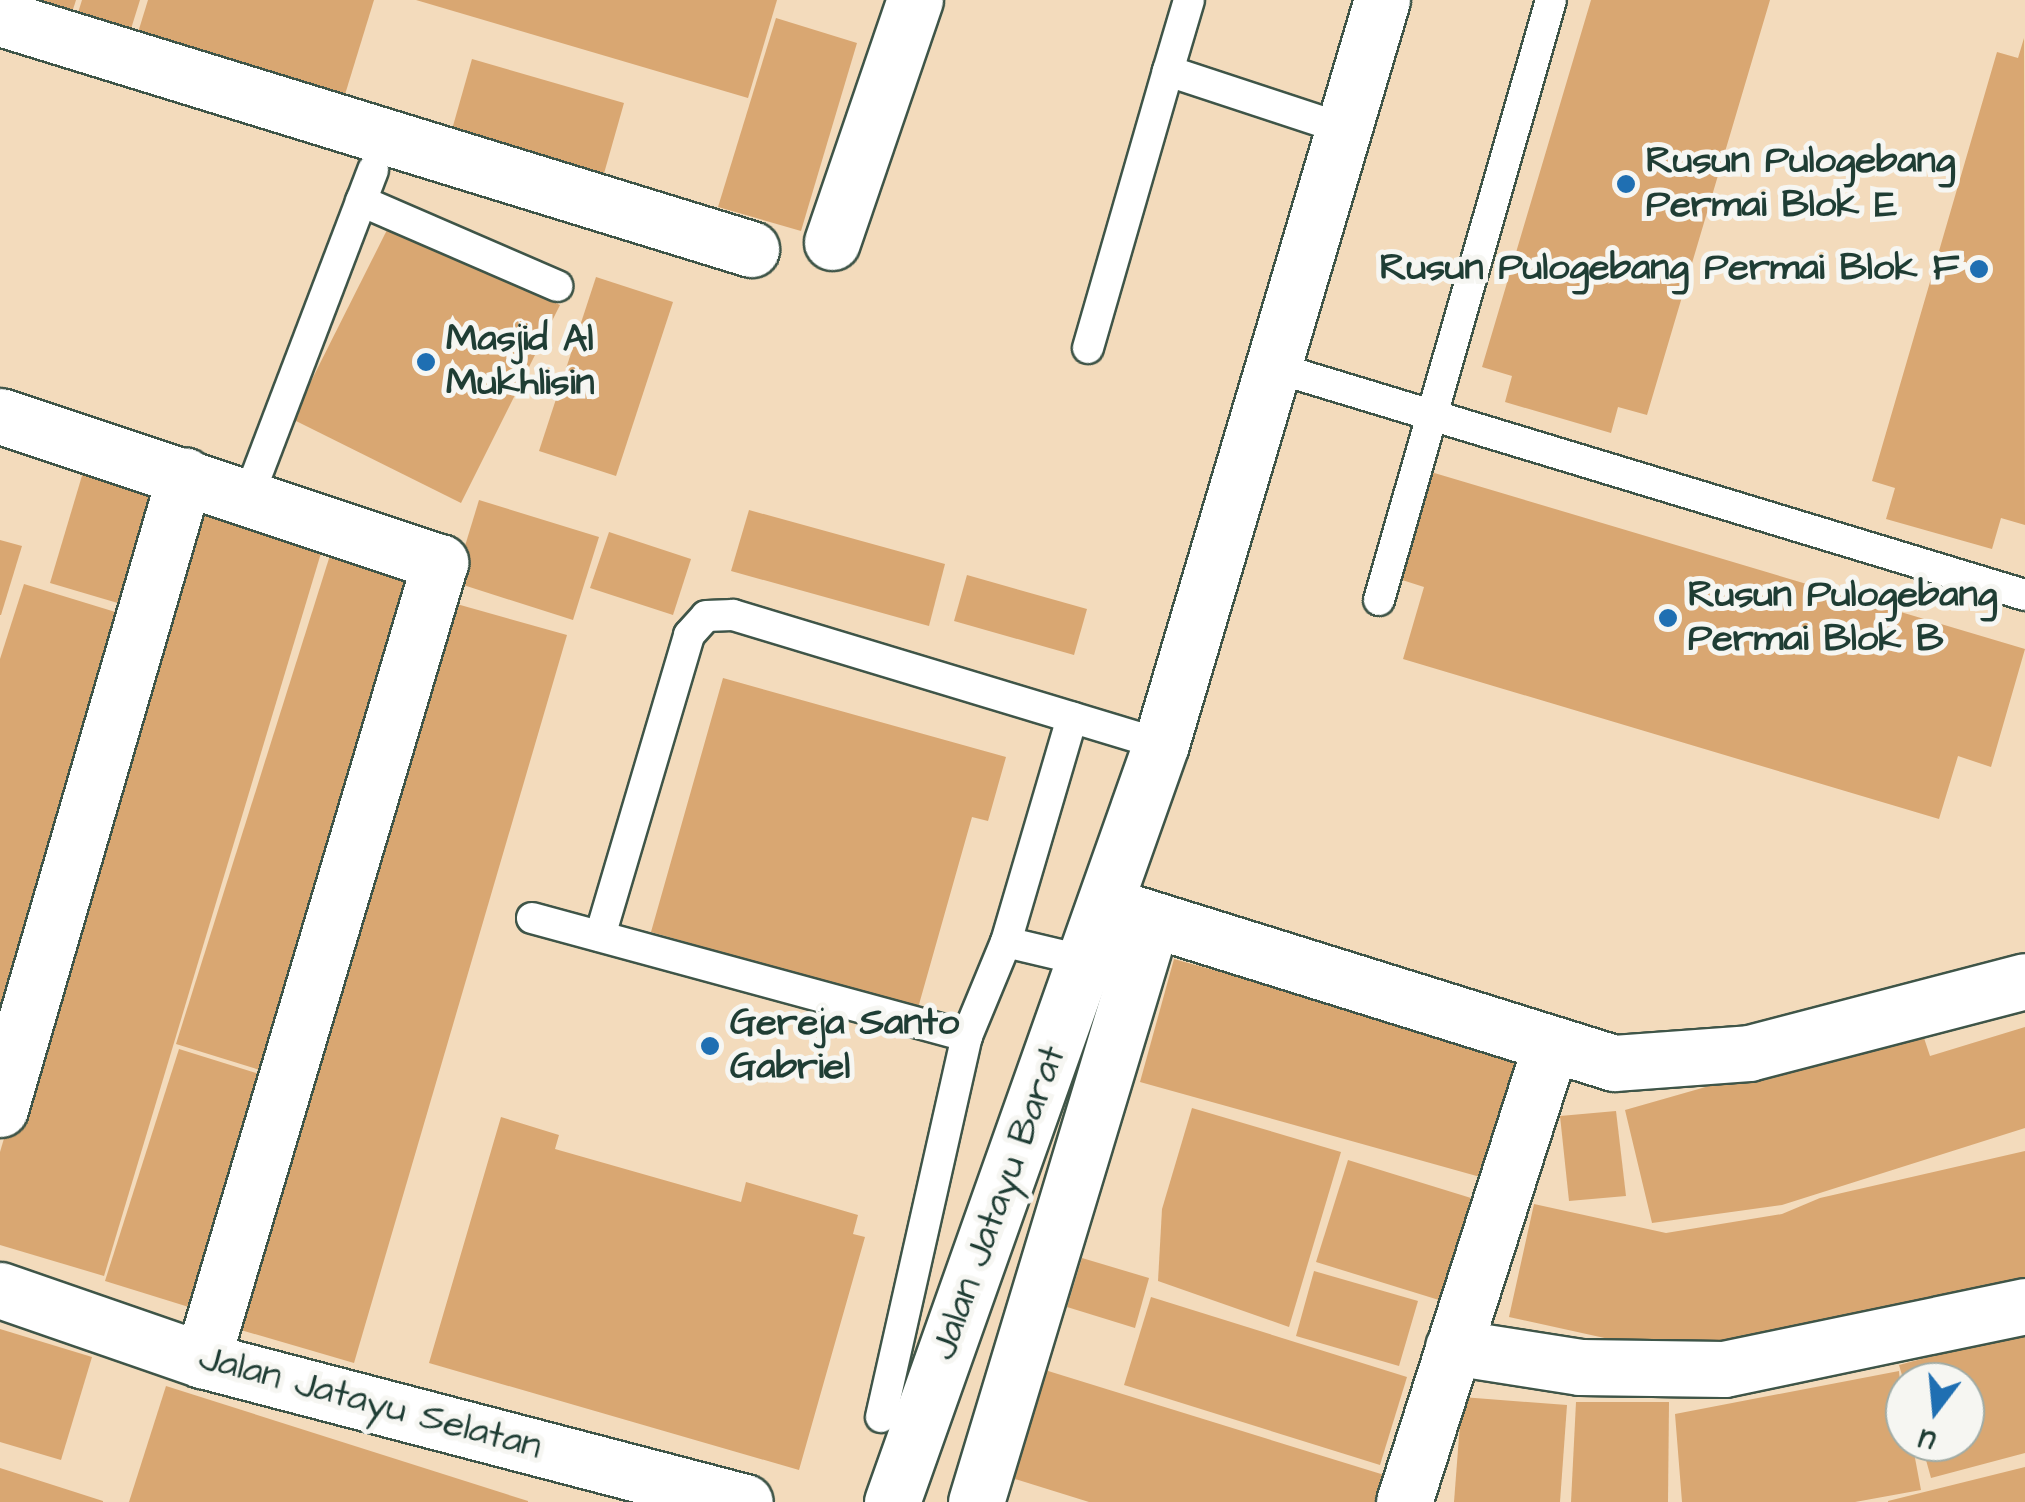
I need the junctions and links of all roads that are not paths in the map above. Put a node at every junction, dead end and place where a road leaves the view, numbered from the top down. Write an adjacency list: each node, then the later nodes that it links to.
1 (914, 0): 10 (street)
2 (1189, 0): 6 (lane)
3 (1382, 0): 7 (street)
4 (1550, 0): 16 (lane)
5 (0, 18): 11 (street)
6 (1168, 71): 7 (lane); 13 (lane)
7 (1344, 129): 14 (street)
8 (373, 170): 9 (lane)
9 (361, 201): 12 (lane); 18 (lane)
10 (832, 242)
11 (751, 249)
12 (557, 286)
13 (1088, 348)
14 (1273, 367): 16 (lane); 22 (street)
15 (0, 416): 17 (street)
16 (1433, 418): 19 (lane); 20 (lane)
17 (185, 475): 18 (street); 31 (street)
18 (248, 496): 35 (street)
19 (2025, 594)
20 (1378, 600)
21 (1072, 718): 22 (lane); 25 (lane); 26 (lane)
22 (1161, 744): 23 (street)
23 (1129, 912): 27 (street, Jalan Jatayu Barat); 30 (street); 39 (street, Jalan Jatayu Barat)
24 (532, 918): 25 (lane)
25 (600, 936): 29 (lane)
26 (1006, 942): 27 (lane); 29 (lane)
27 (1086, 960): 38 (street, Jalan Jatayu Barat)
28 (2025, 981): 30 (street)
29 (967, 1036): 36 (lane)
30 (1551, 1044): 34 (street)
31 (0, 1109)
32 (0, 1290): 35 (street, Jalan Jatayu Selatan)
33 (2025, 1306): 34 (street)
34 (1453, 1348): 40 (street)
35 (202, 1360): 37 (street, Jalan Jatayu Selatan)
36 (881, 1418)
37 (744, 1502)
38 (892, 1502)
39 (976, 1502)
40 (1404, 1502)

